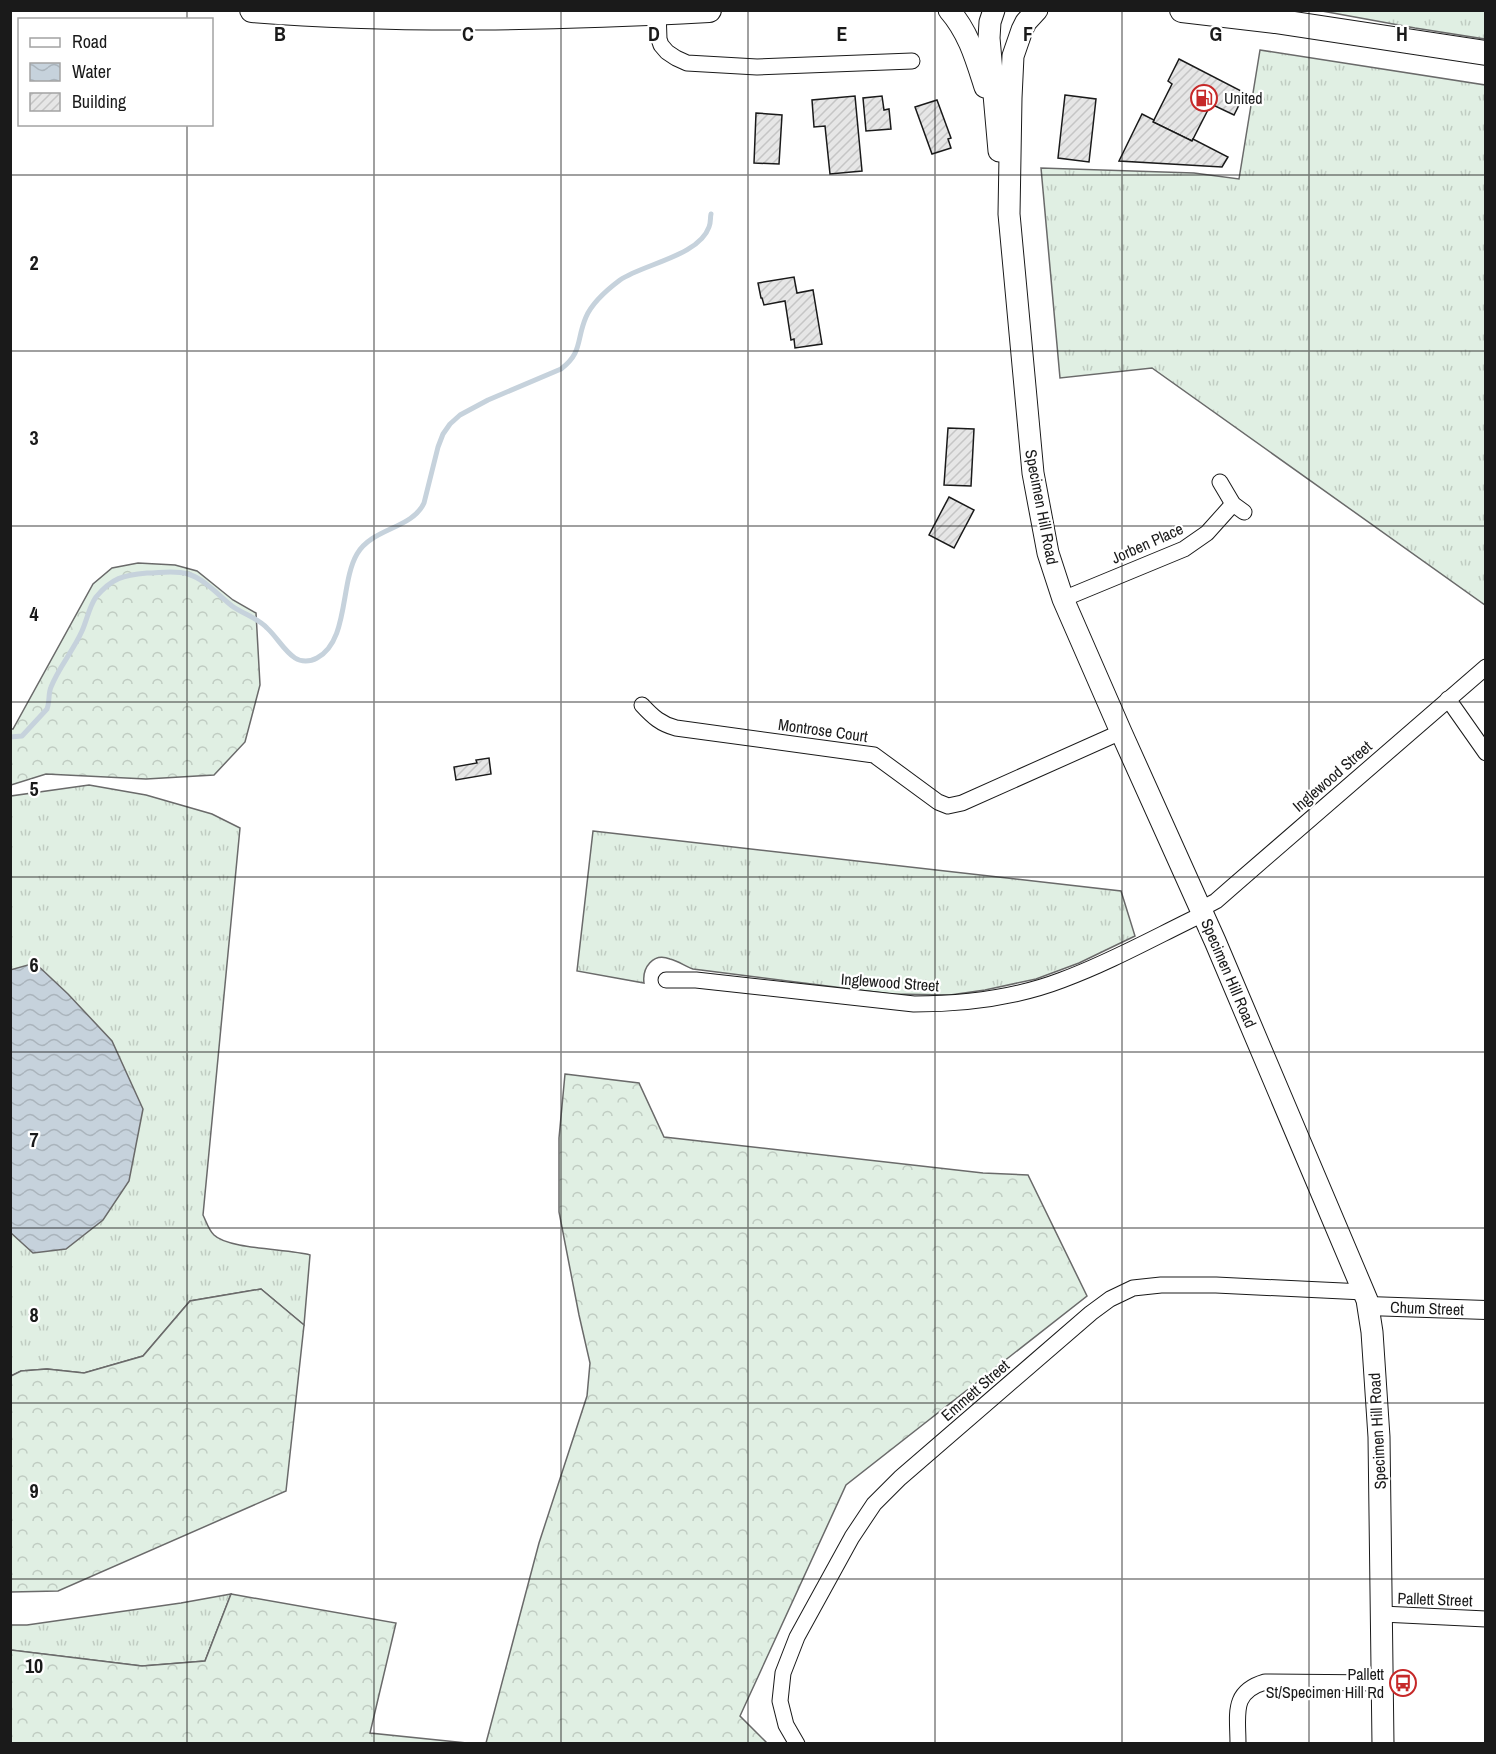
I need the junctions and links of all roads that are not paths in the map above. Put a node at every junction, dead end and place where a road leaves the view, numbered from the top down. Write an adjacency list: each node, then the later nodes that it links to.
1 (252, 10): 7 (highway)
2 (709, 10): 7 (highway)
3 (949, 10): 10 (main road)
4 (994, 10): 10 (main road, Specimen Hill Road)
5 (1037, 10): 11 (main road, Specimen Hill Road)
6 (1182, 10): 8 (highway)
7 (658, 12): 9 (street)
8 (1485, 52)
9 (912, 61)
10 (996, 119): 11 (main road, Specimen Hill Road)
11 (1009, 214): 13 (main road, Specimen Hill Road)
12 (1220, 482): 13 (street, Jorben Place)
13 (1063, 599): 17 (main road, Specimen Hill Road)
14 (1485, 667): 15 (street, Inglewood Street)
15 (1449, 699): 18 (street); 19 (street, Inglewood Street)
16 (642, 705): 17 (street, Montrose Court)
17 (1121, 732): 19 (main road, Specimen Hill Road)
18 (1485, 753)
19 (1202, 912): 20 (street, Inglewood Street); 21 (main road, Specimen Hill Road)
20 (666, 980)
21 (1366, 1299): 22 (street, Chum Street); 23 (main road, Specimen Hill Road); 26 (street, Emmett Street)
22 (1485, 1310)
23 (1382, 1614): 24 (street, Pallett Street); 25 (main road, Specimen Hill Road)
24 (1485, 1619)
25 (1382, 1683): 27 (street); 28 (main road, Specimen Hill Road)
26 (797, 1743)
27 (1238, 1743)
28 (1383, 1743)

